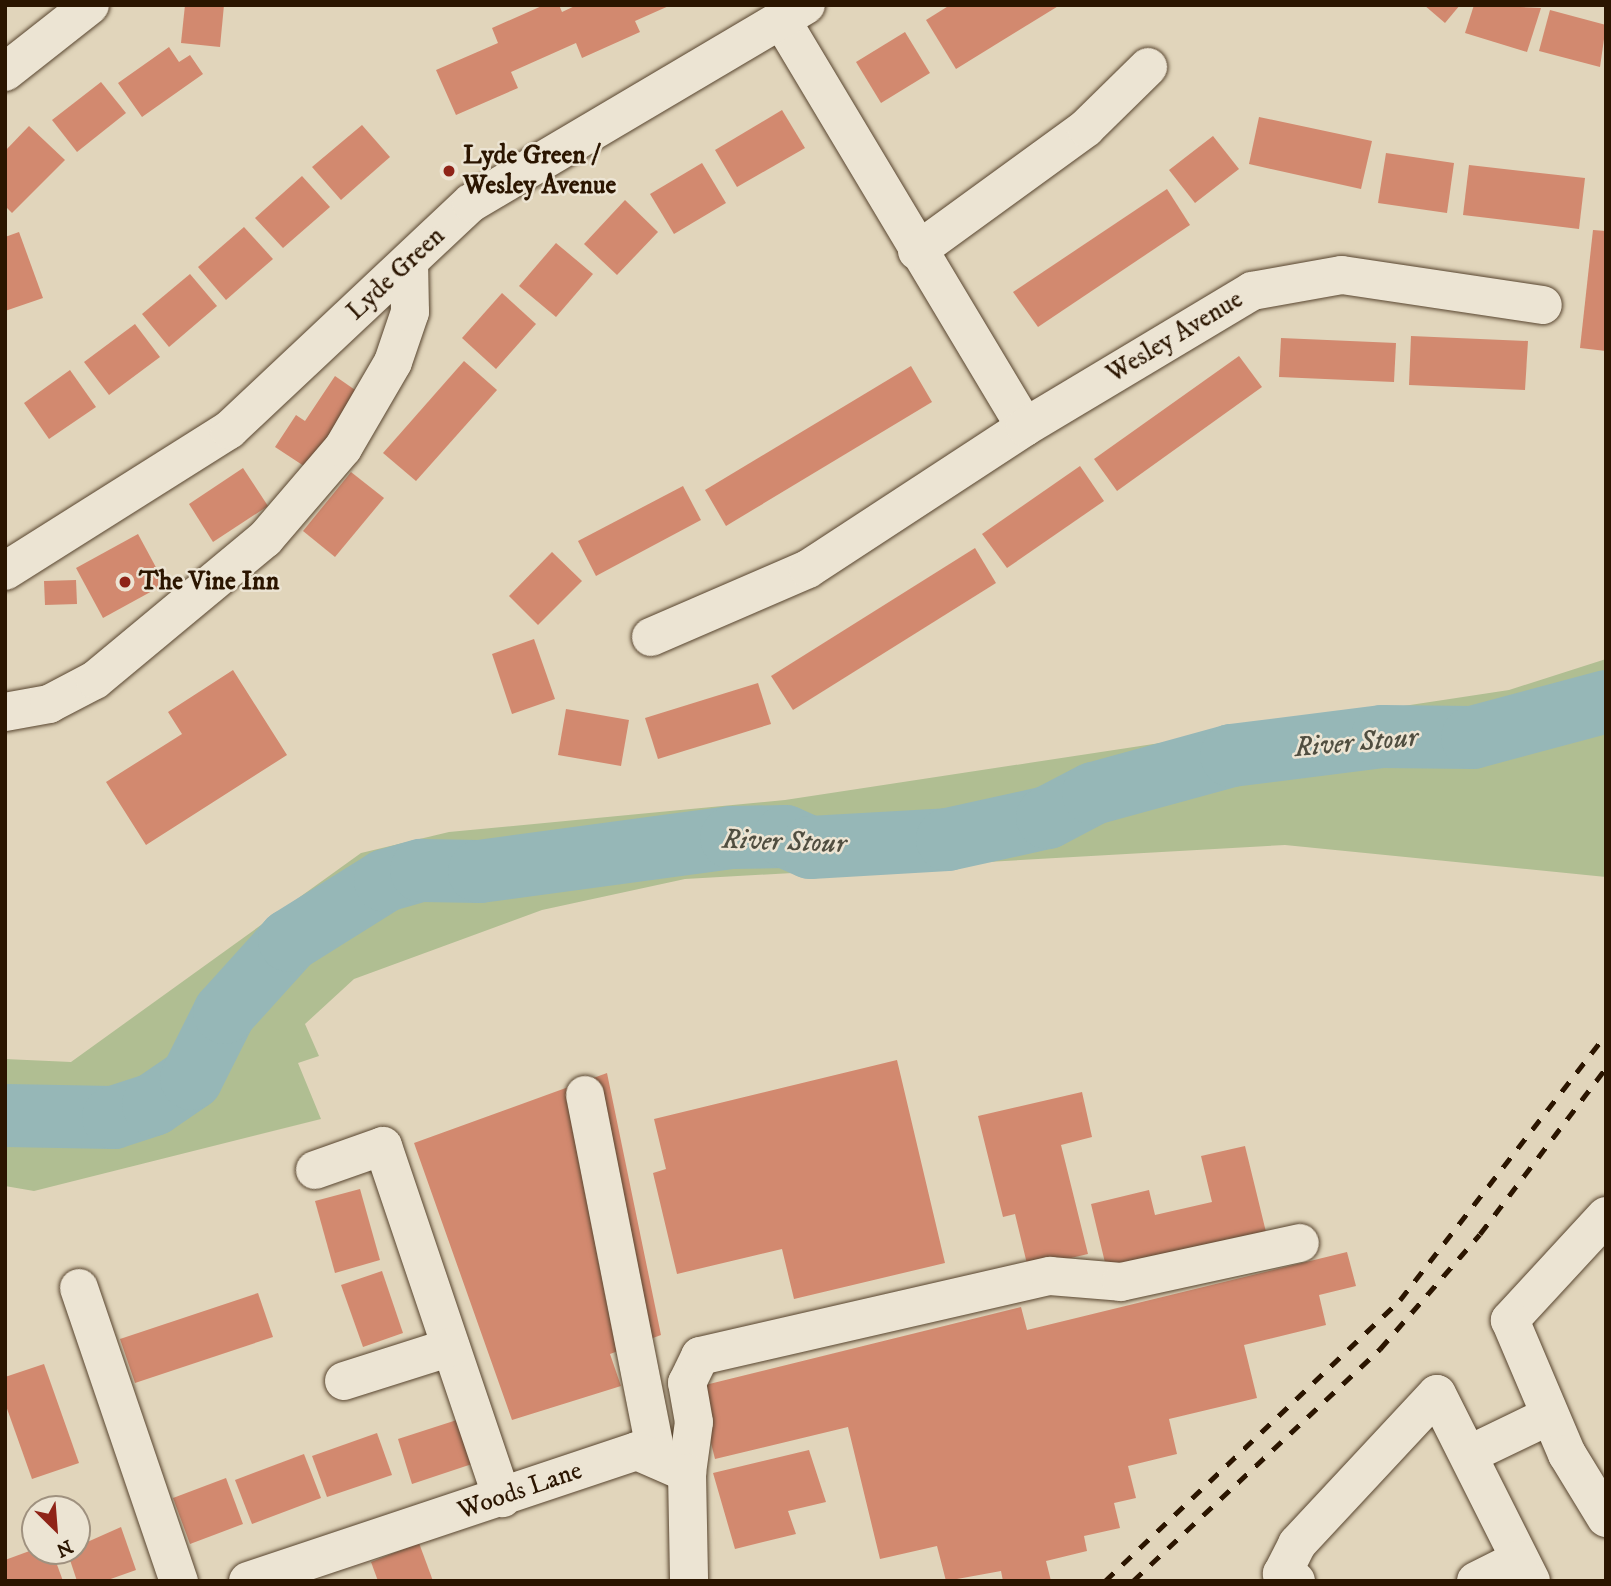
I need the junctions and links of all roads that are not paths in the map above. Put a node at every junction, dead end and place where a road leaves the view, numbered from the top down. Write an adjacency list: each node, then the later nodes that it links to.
1 (90, 5): 4 (street)
2 (794, 13): 5 (street); 6 (street, Lyde Green)
3 (1148, 67): 5 (street)
4 (5, 72)
5 (918, 251): 8 (street)
6 (410, 262): 9 (street, Lyde Green); 11 (street)
7 (1543, 305): 8 (street, Wesley Avenue)
8 (1025, 427): 10 (street, Wesley Avenue)
9 (8, 560)
10 (651, 637)
11 (5, 712)
12 (584, 1095): 21 (street)
13 (315, 1170): 17 (street)
14 (1606, 1216): 19 (street)
15 (1300, 1243): 21 (street)
16 (79, 1288): 25 (street)
17 (451, 1347): 18 (street); 22 (street)
18 (344, 1381)
19 (1549, 1416): 20 (street); 23 (street)
20 (1472, 1453): 24 (street); 28 (street)
21 (672, 1466): 22 (street, Woods Lane); 27 (street)
22 (502, 1498): 26 (street, Woods Lane)
23 (1606, 1518)
24 (1525, 1570): 29 (street)
25 (179, 1581)
26 (248, 1581)
27 (689, 1581)
28 (1296, 1581)
29 (1476, 1581)

